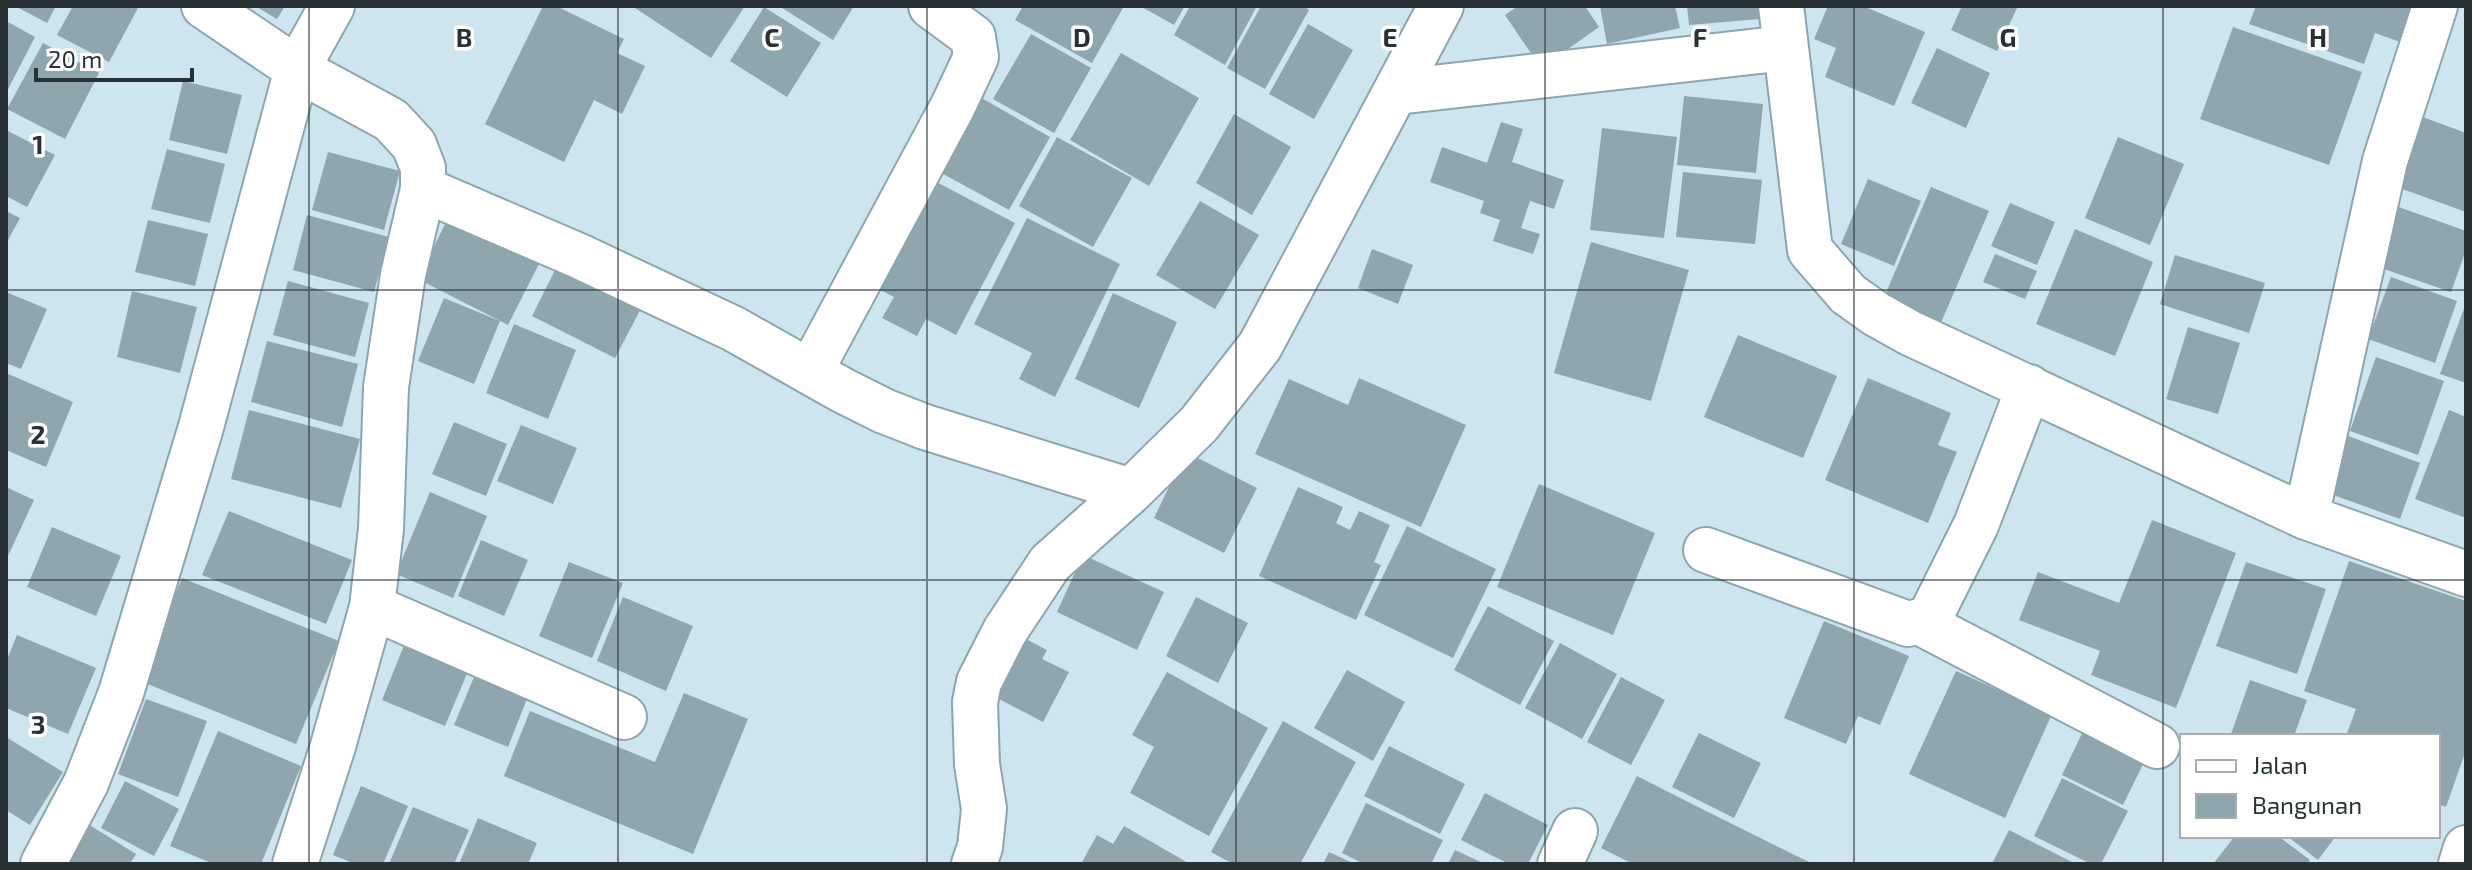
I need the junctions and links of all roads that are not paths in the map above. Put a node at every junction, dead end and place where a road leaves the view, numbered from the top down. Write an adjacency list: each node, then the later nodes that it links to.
1 (204, 6): 7 (street)
2 (332, 6): 7 (street)
3 (931, 6): 10 (street)
4 (1441, 6): 8 (street)
5 (2435, 6): 13 (street)
6 (1783, 27): 8 (street); 11 (street)
7 (297, 69): 9 (street); 21 (street)
8 (1397, 92): 12 (street)
9 (423, 189): 10 (street); 16 (street)
10 (810, 372): 12 (street)
11 (2029, 387): 13 (street); 17 (street)
12 (1131, 491): 23 (street)
13 (2306, 517): 15 (street)
14 (1706, 550): 17 (street)
15 (2466, 574)
16 (372, 607): 18 (street); 22 (street)
17 (1921, 623): 19 (street)
18 (624, 717)
19 (2157, 746)
20 (2466, 848): 24 (street)
21 (43, 864)
22 (295, 864)
23 (974, 864)
24 (2461, 864)

